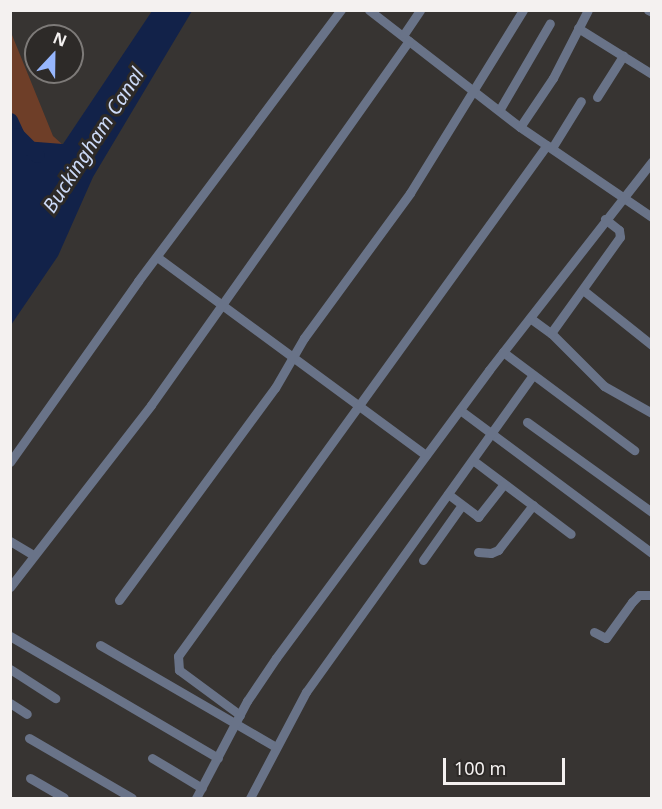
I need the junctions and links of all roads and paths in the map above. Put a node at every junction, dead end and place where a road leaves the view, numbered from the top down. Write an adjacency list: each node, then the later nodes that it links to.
1 (341, 10): 21 (street)
2 (369, 10): 8 (street)
3 (420, 10): 8 (street)
4 (524, 10): 11 (street)
5 (588, 10): 7 (street)
6 (550, 23): 14 (street)
7 (578, 28): 9 (street); 15 (street)
8 (406, 37): 11 (street); 23 (street)
9 (623, 56): 10 (street); 12 (street)
10 (651, 74)
11 (475, 93): 14 (street); 28 (street)
12 (597, 97)
13 (581, 101): 16 (street)
14 (500, 110): 15 (street)
15 (520, 127): 16 (street)
16 (549, 146): 18 (street); 30 (street)
17 (651, 161): 18 (street)
18 (625, 198): 19 (street); 20 (street)
19 (651, 217)
20 (605, 219): 22 (street); 24 (street)
21 (157, 257): 23 (street); 38 (street)
22 (583, 290): 25 (street); 26 (street)
23 (219, 303): 28 (street); 48 (street)
24 (530, 318): 25 (street); 27 (street)
25 (551, 333): 32 (street)
26 (651, 345)
27 (503, 352): 29 (street); 31 (street)
28 (296, 356): 30 (street); 52 (street)
29 (532, 375): 34 (street); 35 (street)
30 (359, 407): 36 (street); 60 (street)
31 (460, 410): 34 (street); 36 (street)
32 (651, 413)
33 (527, 422): 43 (street)
34 (492, 432): 37 (street); 47 (street)
35 (634, 450)
36 (426, 455): 60 (street)
37 (474, 461): 39 (street); 40 (street)
38 (10, 462)
39 (504, 484): 41 (street); 42 (street)
40 (448, 494): 42 (street); 62 (street)
41 (533, 505): 44 (street); 46 (street)
42 (462, 506): 49 (street)
43 (651, 512)
44 (571, 534)
45 (10, 541): 48 (street)
46 (478, 552)
47 (651, 553)
48 (32, 554): 50 (street)
49 (423, 560)
50 (10, 587)
51 (651, 595): 53 (street)
52 (119, 600)
53 (594, 632)
54 (10, 636): 64 (street)
55 (100, 645): 60 (street)
56 (10, 669): 57 (street)
57 (55, 698)
58 (10, 703): 59 (street)
59 (27, 714)
60 (238, 719): 62 (street); 64 (street)
61 (29, 738): 68 (street)
62 (276, 747): 70 (street)
63 (152, 758): 66 (street)
64 (218, 759): 66 (street)
65 (30, 777): 67 (street)
66 (202, 788): 69 (street)
67 (64, 798)
68 (132, 798)
69 (196, 798)
70 (250, 798)

